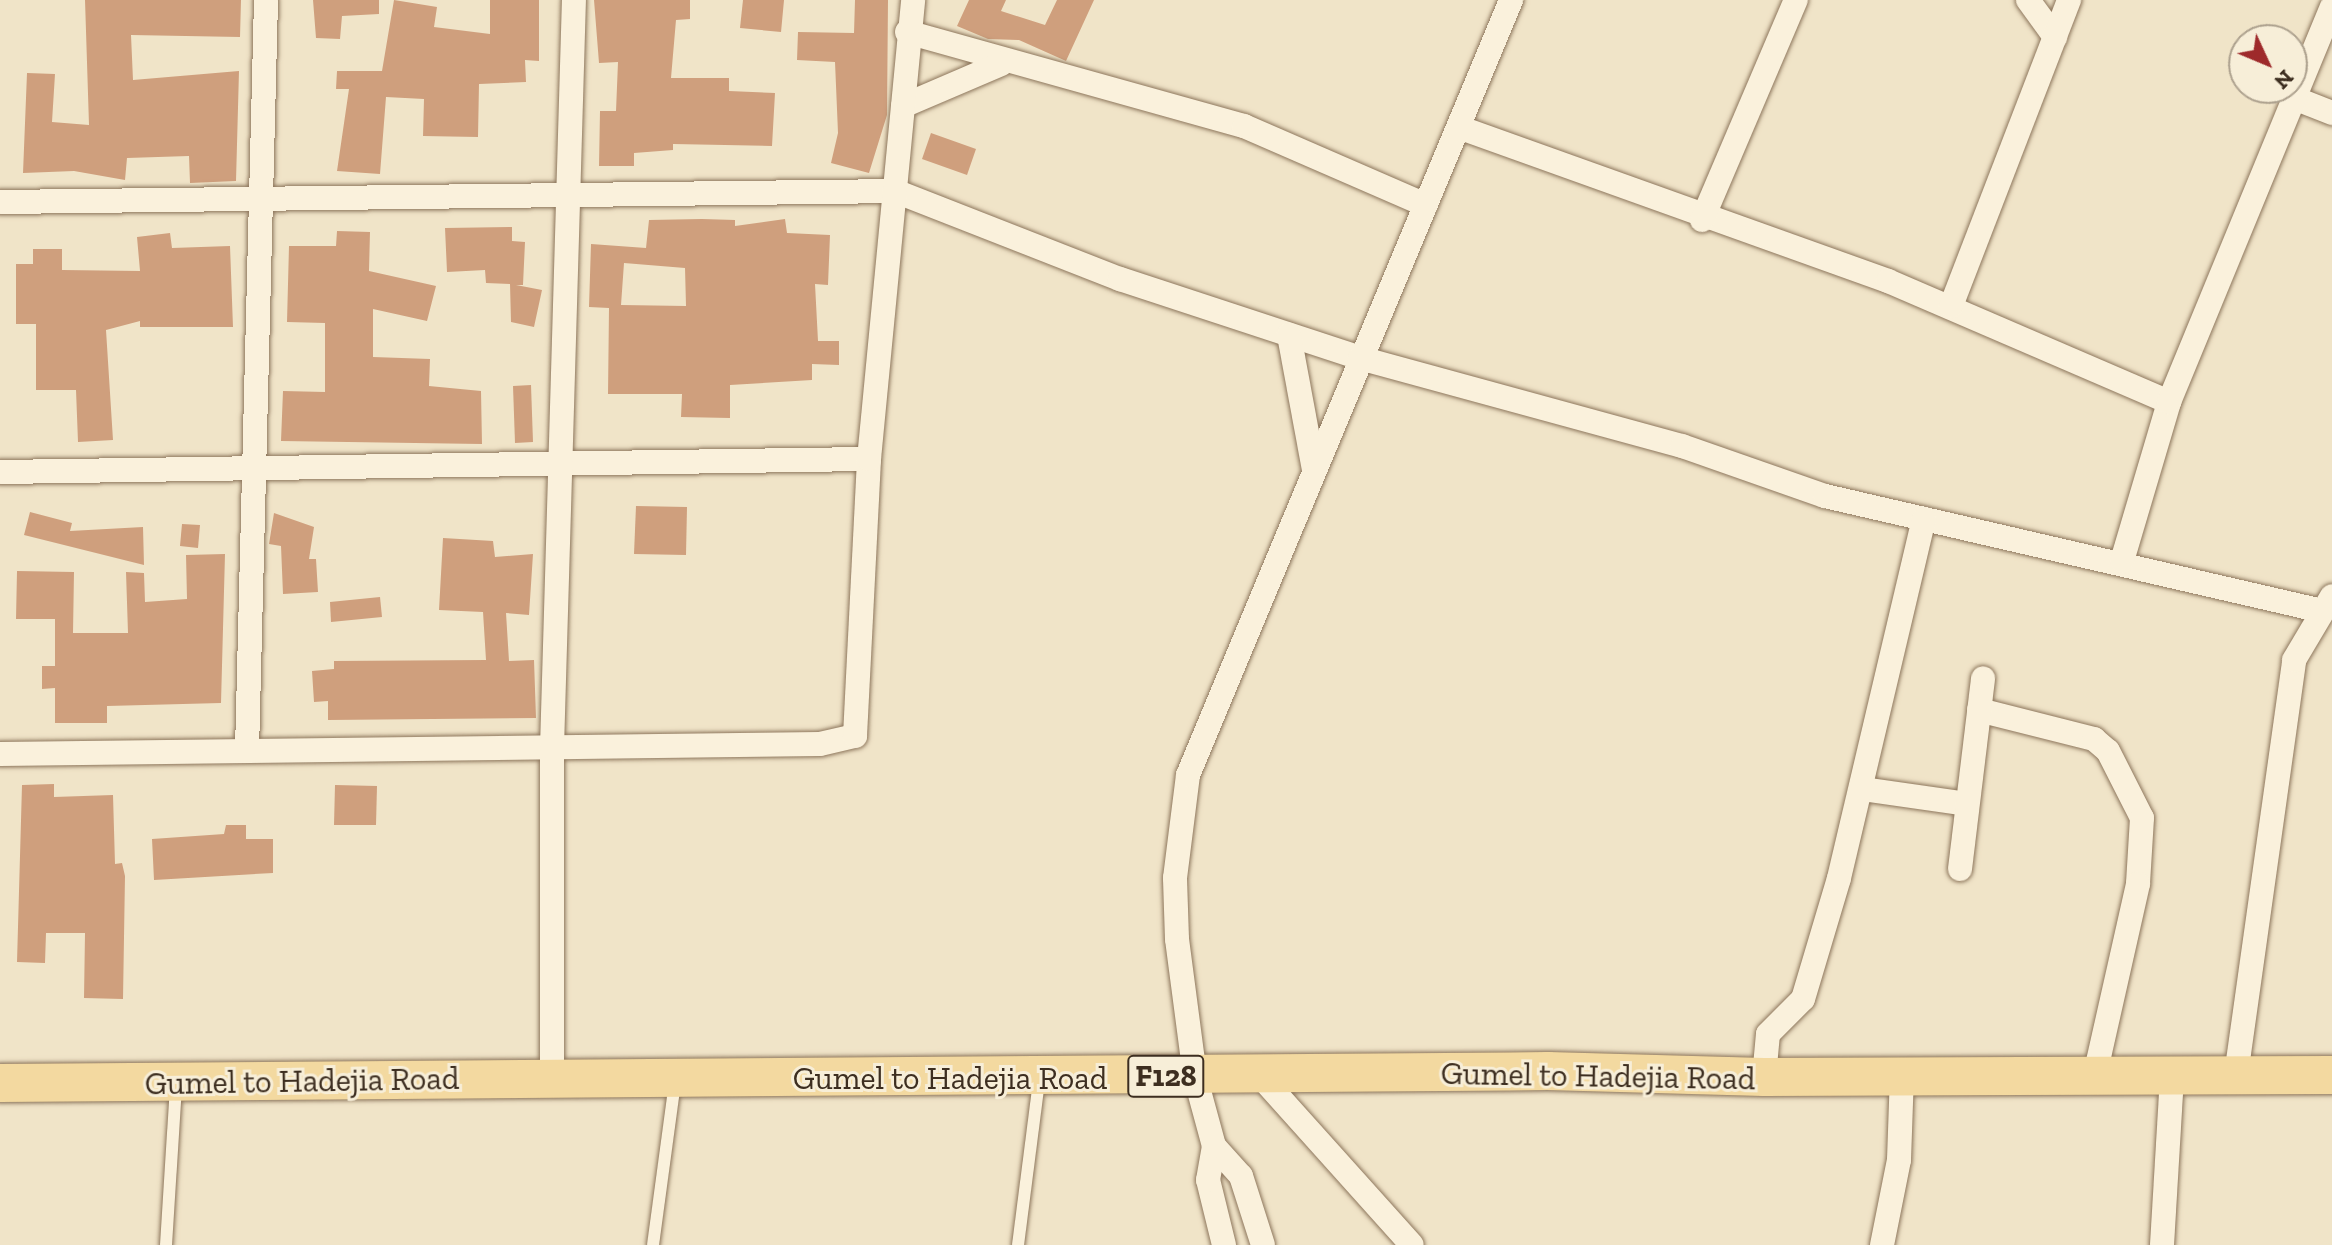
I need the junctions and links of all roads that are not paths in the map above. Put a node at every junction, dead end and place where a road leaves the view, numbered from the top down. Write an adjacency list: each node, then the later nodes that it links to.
1 (266, 0): 20 (street)
2 (574, 0): 19 (street)
3 (913, 0): 9 (street)
4 (1511, 0): 17 (street)
5 (1796, 0): 23 (street)
6 (2028, 0): 10 (street)
7 (2069, 0): 10 (street)
8 (2332, 7): 12 (street)
9 (907, 32): 11 (street); 15 (street)
10 (2055, 37): 24 (street)
11 (1001, 64): 15 (street); 22 (street)
12 (2308, 64)
13 (2292, 104): 27 (street)
14 (2308, 104): 16 (street)
15 (903, 106): 18 (street)
16 (2332, 113)
17 (1461, 128): 22 (street); 23 (street)
18 (895, 191): 19 (street); 25 (street); 28 (street)
19 (565, 192): 20 (street); 29 (street)
20 (266, 197): 21 (street); 30 (street)
21 (0, 202)
22 (1426, 205): 26 (street)
23 (1702, 220): 24 (street)
24 (1951, 306): 27 (street)
25 (1289, 335): 26 (street); 31 (street)
26 (1360, 358): 31 (street); 33 (street)
27 (2169, 402): 34 (street)
28 (869, 459): 29 (street); 38 (street)
29 (566, 463): 30 (street); 38 (street)
30 (257, 468): 32 (street); 39 (street)
31 (1314, 471): 49 (street)
32 (0, 472)
33 (1924, 519): 34 (street); 41 (street)
34 (2122, 561): 35 (street)
35 (2325, 603): 47 (street)
36 (1983, 678): 37 (street)
37 (1979, 710): 42 (street); 45 (street)
38 (552, 748): 39 (street); 52 (street)
39 (247, 751): 40 (street)
40 (0, 754)
41 (1863, 789): 42 (street); 51 (street)
42 (1967, 804): 43 (street)
43 (1960, 869)
44 (1902, 1073): 45 (main road, Gumel to Hadejia Road / F128); 51 (main road, Gumel to Hadejia Road / F128); 64 (street)
45 (2095, 1075): 46 (main road, Gumel to Hadejia Road / F128)
46 (2172, 1075): 47 (main road, Gumel to Hadejia Road / F128); 65 (street)
47 (2236, 1075): 48 (main road, Gumel to Hadejia Road / F128)
48 (2332, 1075)
49 (1195, 1076): 50 (main road, Gumel to Hadejia Road / F128); 53 (main road, Gumel to Hadejia Road / F128); 57 (street)
50 (1039, 1077): 54 (main road, Gumel to Hadejia Road / F128); 60 (lane)
51 (1764, 1077): 53 (main road, Gumel to Hadejia Road / F128)
52 (552, 1078): 54 (main road, Gumel to Hadejia Road / F128); 56 (main road, Gumel to Hadejia Road / F128)
53 (1262, 1078): 63 (street)
54 (676, 1079): 59 (lane)
55 (0, 1083): 56 (main road, Gumel to Hadejia Road / F128)
56 (177, 1083): 58 (lane)
57 (1214, 1146): 61 (street); 62 (street)
58 (166, 1245)
59 (653, 1245)
60 (1018, 1245)
61 (1224, 1245)
62 (1263, 1245)
63 (1412, 1245)
64 (1882, 1245)
65 (2162, 1245)

